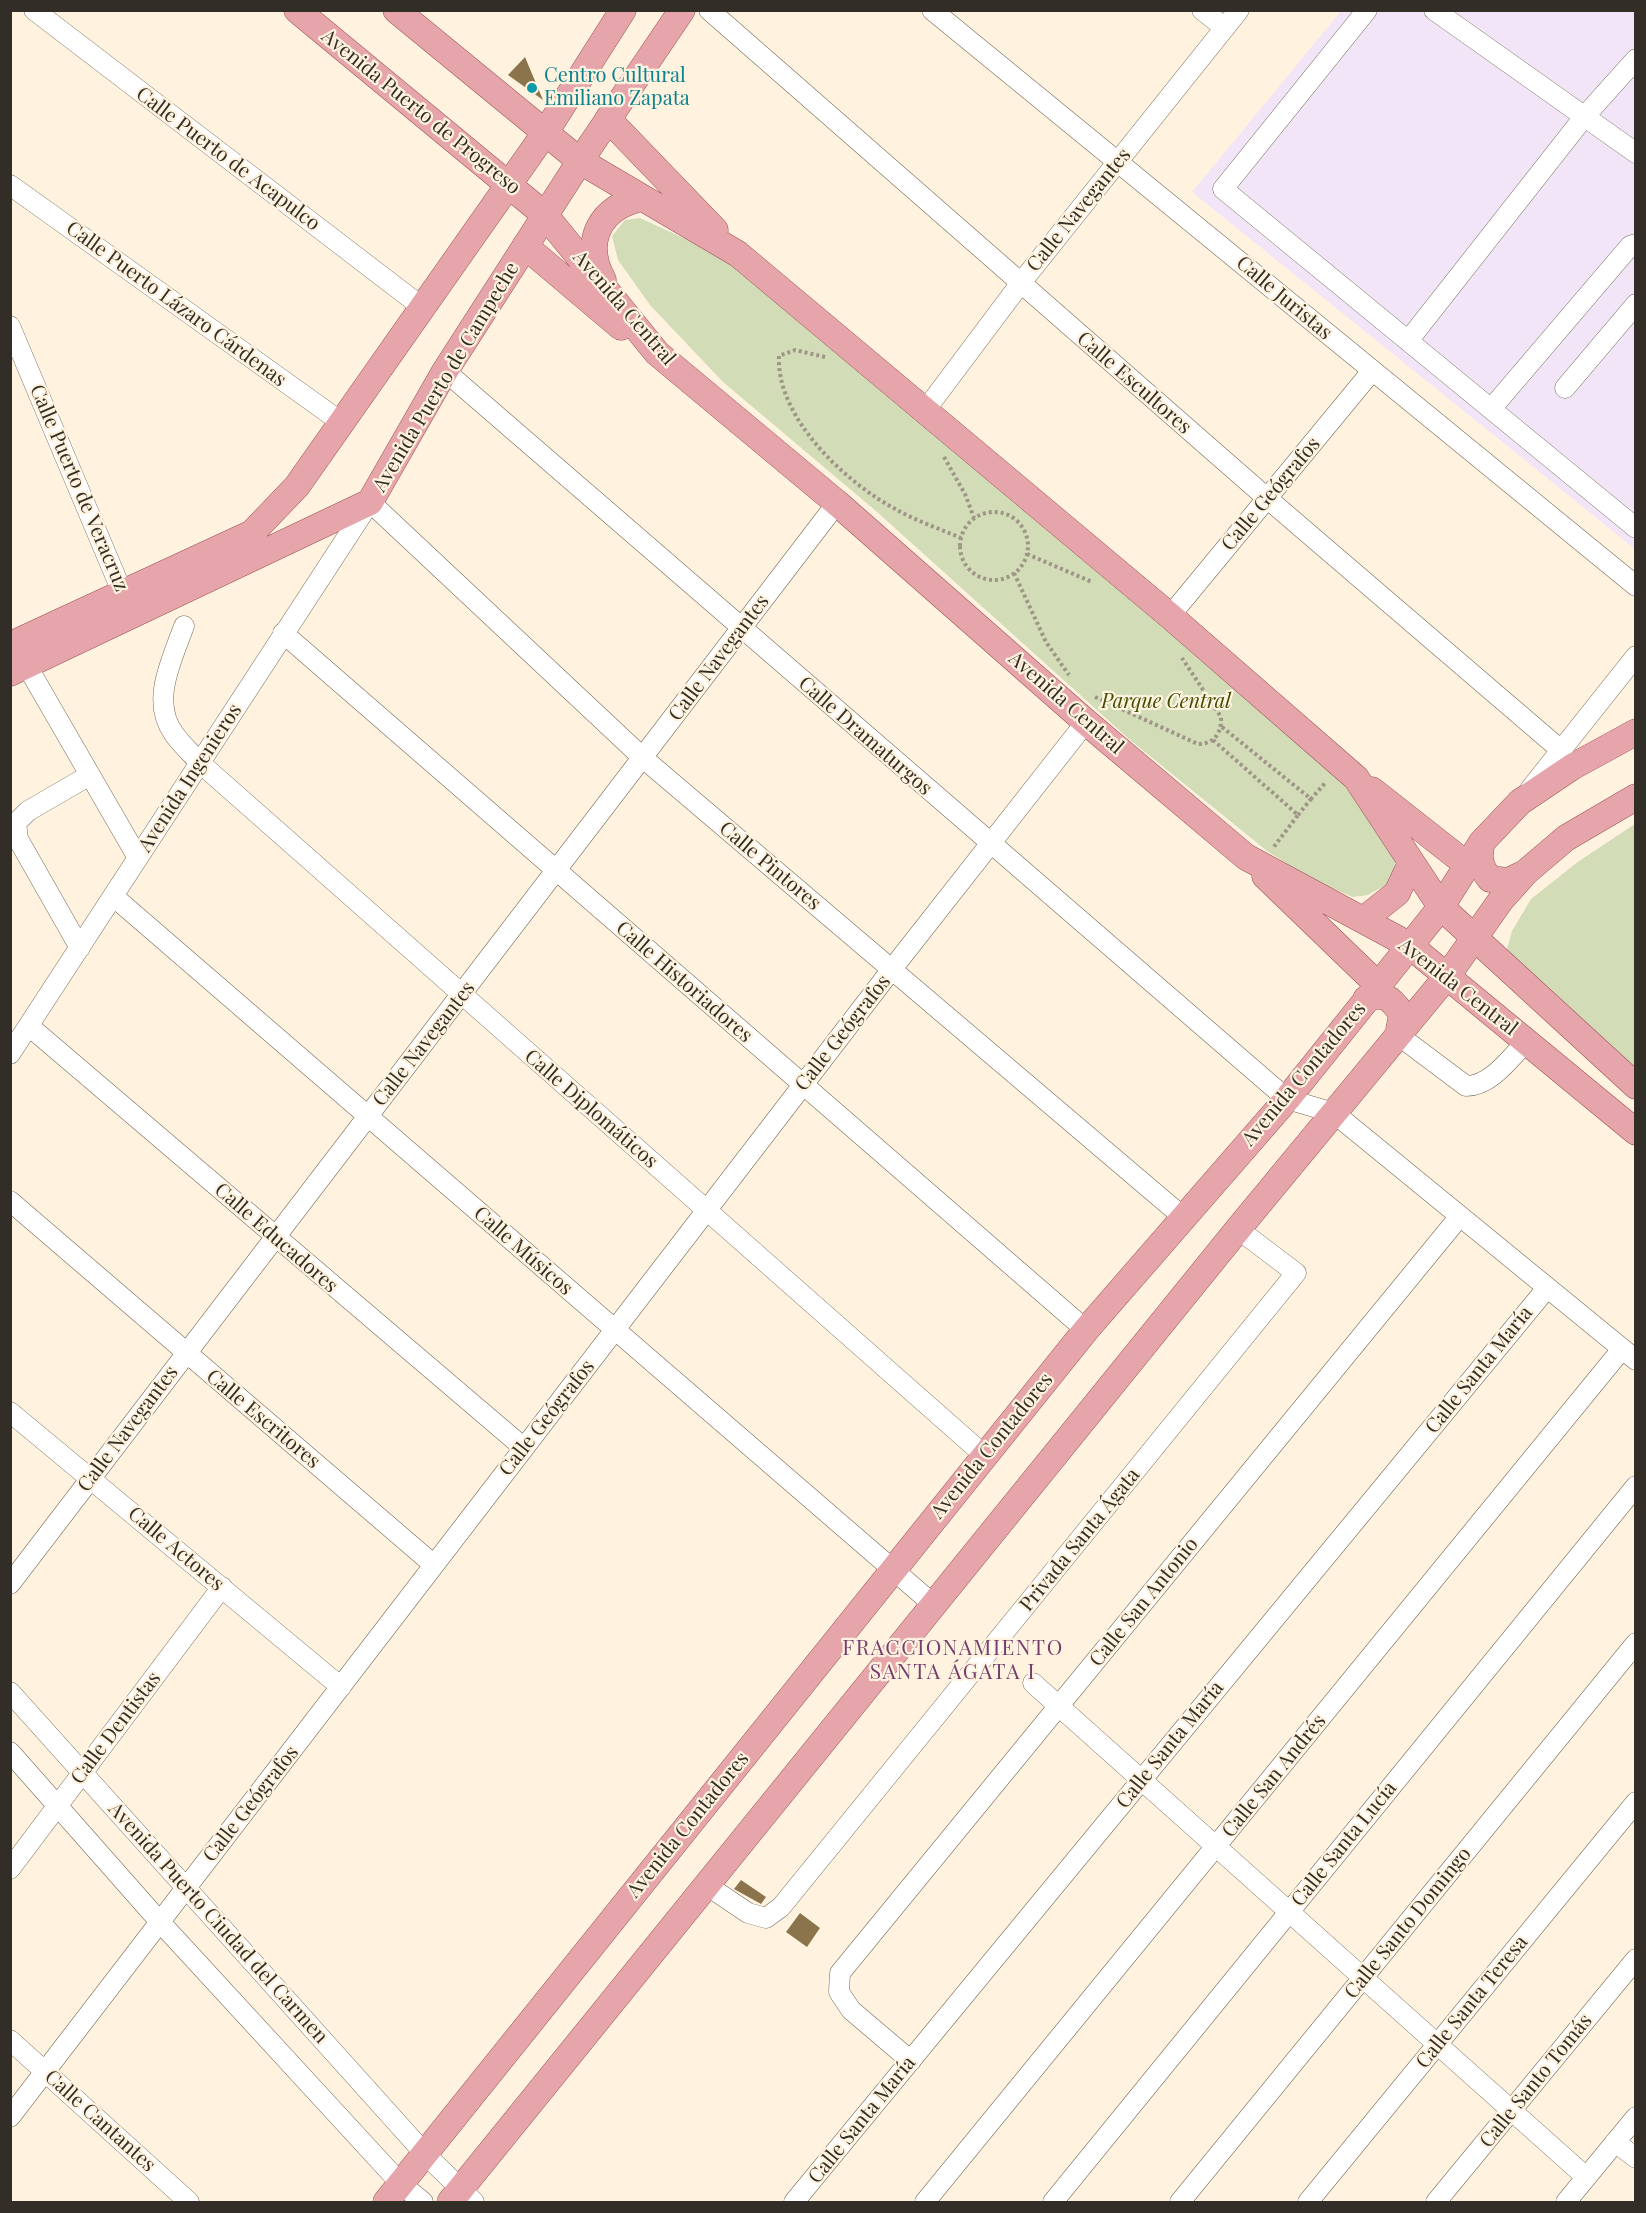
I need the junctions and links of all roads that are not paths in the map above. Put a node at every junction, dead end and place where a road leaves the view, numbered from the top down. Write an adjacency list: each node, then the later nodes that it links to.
1 (34, 10): 30 (street, Calle Puerto de Acapulco)
2 (297, 10): 20 (main road, Avenida Puerto de Progreso)
3 (396, 10): 16 (main road)
4 (623, 10): 16 (main road)
5 (682, 10): 15 (main road, Avenida Puerto de Campeche)
6 (709, 10): 27 (street, Calle Escultores)
7 (932, 10): 19 (street, Calle Juristas)
8 (1202, 10): 12 (street)
9 (1239, 10): 12 (street, Calle Navegantes)
10 (1367, 10): 32 (street)
11 (1434, 10): 14 (street)
12 (1224, 28): 19 (street, Calle Navegantes)
13 (1635, 59): 14 (street)
14 (1584, 117): 17 (street); 32 (street)
15 (608, 119): 18 (main road, Avenida Puerto de Campeche); 26 (main road)
16 (545, 133): 18 (main road); 20 (main road)
17 (1635, 153)
18 (580, 161): 22 (main road); 23 (main road, Avenida Puerto de Campeche)
19 (1118, 161): 27 (street, Calle Navegantes); 35 (street, Calle Juristas)
20 (510, 183): 23 (main road, Avenida Puerto de Progreso); 30 (main road)
21 (10, 185): 39 (street, Calle Puerto Lázaro Cárdenas)
22 (642, 198): 26 (main road); 28 (main road)
23 (546, 215): 25 (main road, Avenida Puerto de Campeche); 28 (main road, Avenida Central)
24 (1635, 244): 37 (street)
25 (525, 246): 33 (main road); 34 (main road, Avenida Puerto de Campeche)
26 (738, 254): 38 (main road)
27 (1020, 284): 38 (street, Calle Navegantes); 40 (street, Calle Escultores)
28 (614, 301): 33 (main road, Avenida Central)
29 (1635, 304): 36 (street)
30 (422, 307): 39 (main road)
31 (10, 326): 45 (street, Calle Puerto de Veracruz)
32 (1408, 341): 37 (street)
33 (657, 353): 42 (main road, Avenida Central)
34 (445, 371): 41 (main road, Avenida Puerto de Campeche); 49 (street, Calle Dramaturgos)
35 (1372, 371): 40 (street, Calle Geógrafos); 44 (street, Calle Juristas)
36 (1565, 388)
37 (1491, 409): 43 (street)
38 (924, 412): 47 (main road)
39 (341, 422): 45 (main road)
40 (1268, 499): 47 (street, Calle Geógrafos); 56 (street, Calle Escultores)
41 (370, 502): 46 (main road, Avenida Puerto de Campeche); 50 (street, Avenida Ingenieros); 57 (street, Calle Pintores)
42 (837, 503): 49 (street, Calle Navegantes); 54 (main road, Avenida Central)
43 (1635, 528)
44 (1635, 586)
45 (123, 593): 46 (street, Calle Puerto de Veracruz); 51 (main road)
46 (133, 616): 53 (main road, Avenida Puerto de Campeche)
47 (1170, 616): 59 (main road)
48 (184, 626): 58 (street, Calle Diplomáticos)
49 (741, 628): 57 (street, Calle Navegantes); 64 (street, Calle Dramaturgos)
50 (283, 633): 58 (street, Avenida Ingenieros); 69 (street, Calle Historiadores)
51 (10, 645)
52 (1635, 656): 56 (street)
53 (19, 670): 60 (street)
54 (1086, 722): 64 (street, Calle Geógrafos); 66 (main road, Avenida Central)
55 (1635, 732): 62 (main road, Avenida Contadores)
56 (1562, 751): 62 (street)
57 (643, 758): 69 (street, Calle Navegantes); 77 (street, Calle Pintores)
58 (199, 762): 65 (street, Avenida Ingenieros); 80 (street, Calle Diplomáticos)
59 (1349, 772): 67 (main road); 68 (main road)
60 (90, 775): 65 (street); 76 (street)
61 (1635, 797): 70 (main road)
62 (1520, 802): 63 (main road, Avenida Contadores)
63 (1482, 843): 68 (main road, Avenida Contadores); 70 (main road)
64 (990, 844): 77 (street, Calle Geógrafos); 87 (street, Calle Dramaturgos)
65 (138, 858): 71 (street, Avenida Ingenieros)
66 (1253, 860): 73 (main road, Avenida Central); 79 (main road)
67 (1411, 863): 72 (main road); 73 (main road)
68 (1466, 864): 72 (main road, Avenida Contadores)
69 (556, 871): 80 (street, Calle Navegantes); 85 (street, Calle Historiadores)
70 (1526, 872): 74 (main road)
71 (113, 896): 76 (street, Avenida Ingenieros); 89 (street, Calle Músicos)
72 (1441, 906): 74 (main road); 75 (main road, Avenida Contadores)
73 (1363, 920): 75 (main road, Avenida Central)
74 (1474, 937): 78 (main road); 86 (main road)
75 (1409, 945): 78 (main road, Avenida Central); 79 (main road, Avenida Contadores)
76 (80, 948): 81 (street, Avenida Ingenieros)
77 (892, 969): 85 (street, Calle Geógrafos); 94 (street, Calle Pintores)
78 (1448, 975): 82 (main road); 83 (main road, Avenida Central)
79 (1372, 992): 82 (main road); 87 (main road, Avenida Contadores)
80 (461, 995): 89 (street, Calle Navegantes); 92 (street, Calle Diplomáticos)
81 (29, 1026): 84 (street, Avenida Ingenieros); 96 (street, Calle Educadores)
82 (1398, 1035): 83 (street); 88 (main road)
83 (1527, 1041): 90 (main road, Avenida Central)
84 (10, 1054)
85 (803, 1085): 92 (street, Calle Geógrafos); 99 (street, Calle Historiadores)
86 (1635, 1086)
87 (1287, 1099): 88 (street); 94 (main road, Avenida Contadores)
88 (1334, 1113): 93 (street); 95 (main road)
89 (368, 1117): 96 (street, Calle Navegantes); 98 (street, Calle Músicos)
90 (1635, 1132)
91 (10, 1201): 100 (street, Calle Escritores)
92 (706, 1210): 98 (street, Calle Geógrafos); 104 (street, Calle Diplomáticos)
93 (1460, 1216): 97 (street); 116 (street, Calle San Antonio)
94 (1183, 1217): 99 (main road, Avenida Contadores)
95 (1238, 1229): 111 (main road); 124 (street, Privada Santa Ágata)
96 (276, 1238): 100 (street, Calle Navegantes); 103 (street, Calle Educadores)
97 (1547, 1288): 101 (street); 119 (street, Calle Santa María)
98 (615, 1330): 103 (street, Calle Geógrafos); 108 (street, Calle Músicos)
99 (1086, 1330): 104 (main road, Avenida Contadores)
100 (187, 1353): 105 (street, Calle Navegantes); 107 (street, Calle Escritores)
101 (1629, 1354): 122 (street, Calle San Andrés)
102 (10, 1412): 105 (street, Calle Actores)
103 (524, 1448): 107 (street, Calle Geógrafos)
104 (984, 1455): 108 (main road, Avenida Contadores)
105 (91, 1479): 109 (street, Calle Navegantes); 110 (street, Calle Actores)
106 (1635, 1486): 126 (street, Calle Santa Lucía)
107 (434, 1565): 114 (street, Calle Geógrafos)
108 (892, 1569): 111 (street, Calle Músicos); 138 (main road, Avenida Contadores)
109 (10, 1584)
110 (222, 1587): 114 (street, Calle Actores); 118 (street, Calle Dentistas)
111 (934, 1605): 124 (main road)
112 (1635, 1643): 129 (street, Calle Santo Domingo)
113 (1033, 1683): 116 (street)
114 (341, 1687): 125 (street, Calle Geógrafos)
115 (10, 1692): 118 (street, Avenida Puerto Ciudad del Carmen)
116 (1058, 1707): 119 (street); 132 (street, Calle San Antonio)
117 (10, 1752): 121 (street, Avenida Puerto Ciudad del Carmen)
118 (83, 1773): 121 (street, Calle Dentistas); 125 (street, Avenida Puerto Ciudad del Carmen)
119 (1141, 1780): 122 (street); 132 (street, Calle Santa María)
120 (1635, 1802): 131 (street, Calle Santa Teresa)
121 (58, 1806): 123 (street, Calle Dentistas); 127 (street, Avenida Puerto Ciudad del Carmen)
122 (1216, 1847): 126 (street); 146 (street, Calle San Andrés)
123 (10, 1869)
124 (708, 1886): 142 (main road)
125 (186, 1888): 127 (street, Calle Geógrafos); 138 (street, Avenida Puerto Ciudad del Carmen)
126 (1289, 1912): 129 (street); 147 (street, Calle Santa Lucía)
127 (160, 1922): 133 (street, Calle Geógrafos); 141 (street, Avenida Puerto Ciudad del Carmen)
128 (1635, 1959): 134 (street, Calle Santo Tomás)
129 (1363, 1978): 131 (street); 148 (street, Calle Santo Domingo)
130 (10, 2040): 133 (street, Calle Cantantes)
131 (1437, 2044): 134 (street); 149 (street, Calle Santa Teresa)
132 (910, 2061): 145 (street, Calle Santa María)
133 (45, 2072): 135 (street, Calle Geógrafos); 143 (street, Calle Cantantes)
134 (1512, 2111): 140 (street); 150 (street, Calle Santo Tomás)
135 (10, 2117)
136 (1635, 2117): 137 (street)
137 (1615, 2142): 139 (street); 140 (street)
138 (426, 2155): 141 (main road, Avenida Contadores); 142 (street, Avenida Puerto Ciudad del Carmen)
139 (1635, 2158)
140 (1586, 2177): 151 (street)
141 (394, 2194): 144 (street, Avenida Puerto Ciudad del Carmen)
142 (462, 2198)
143 (189, 2202)
144 (423, 2202)
145 (794, 2202)
146 (925, 2202)
147 (1053, 2202)
148 (1180, 2202)
149 (1308, 2202)
150 (1436, 2202)
151 (1566, 2202)

